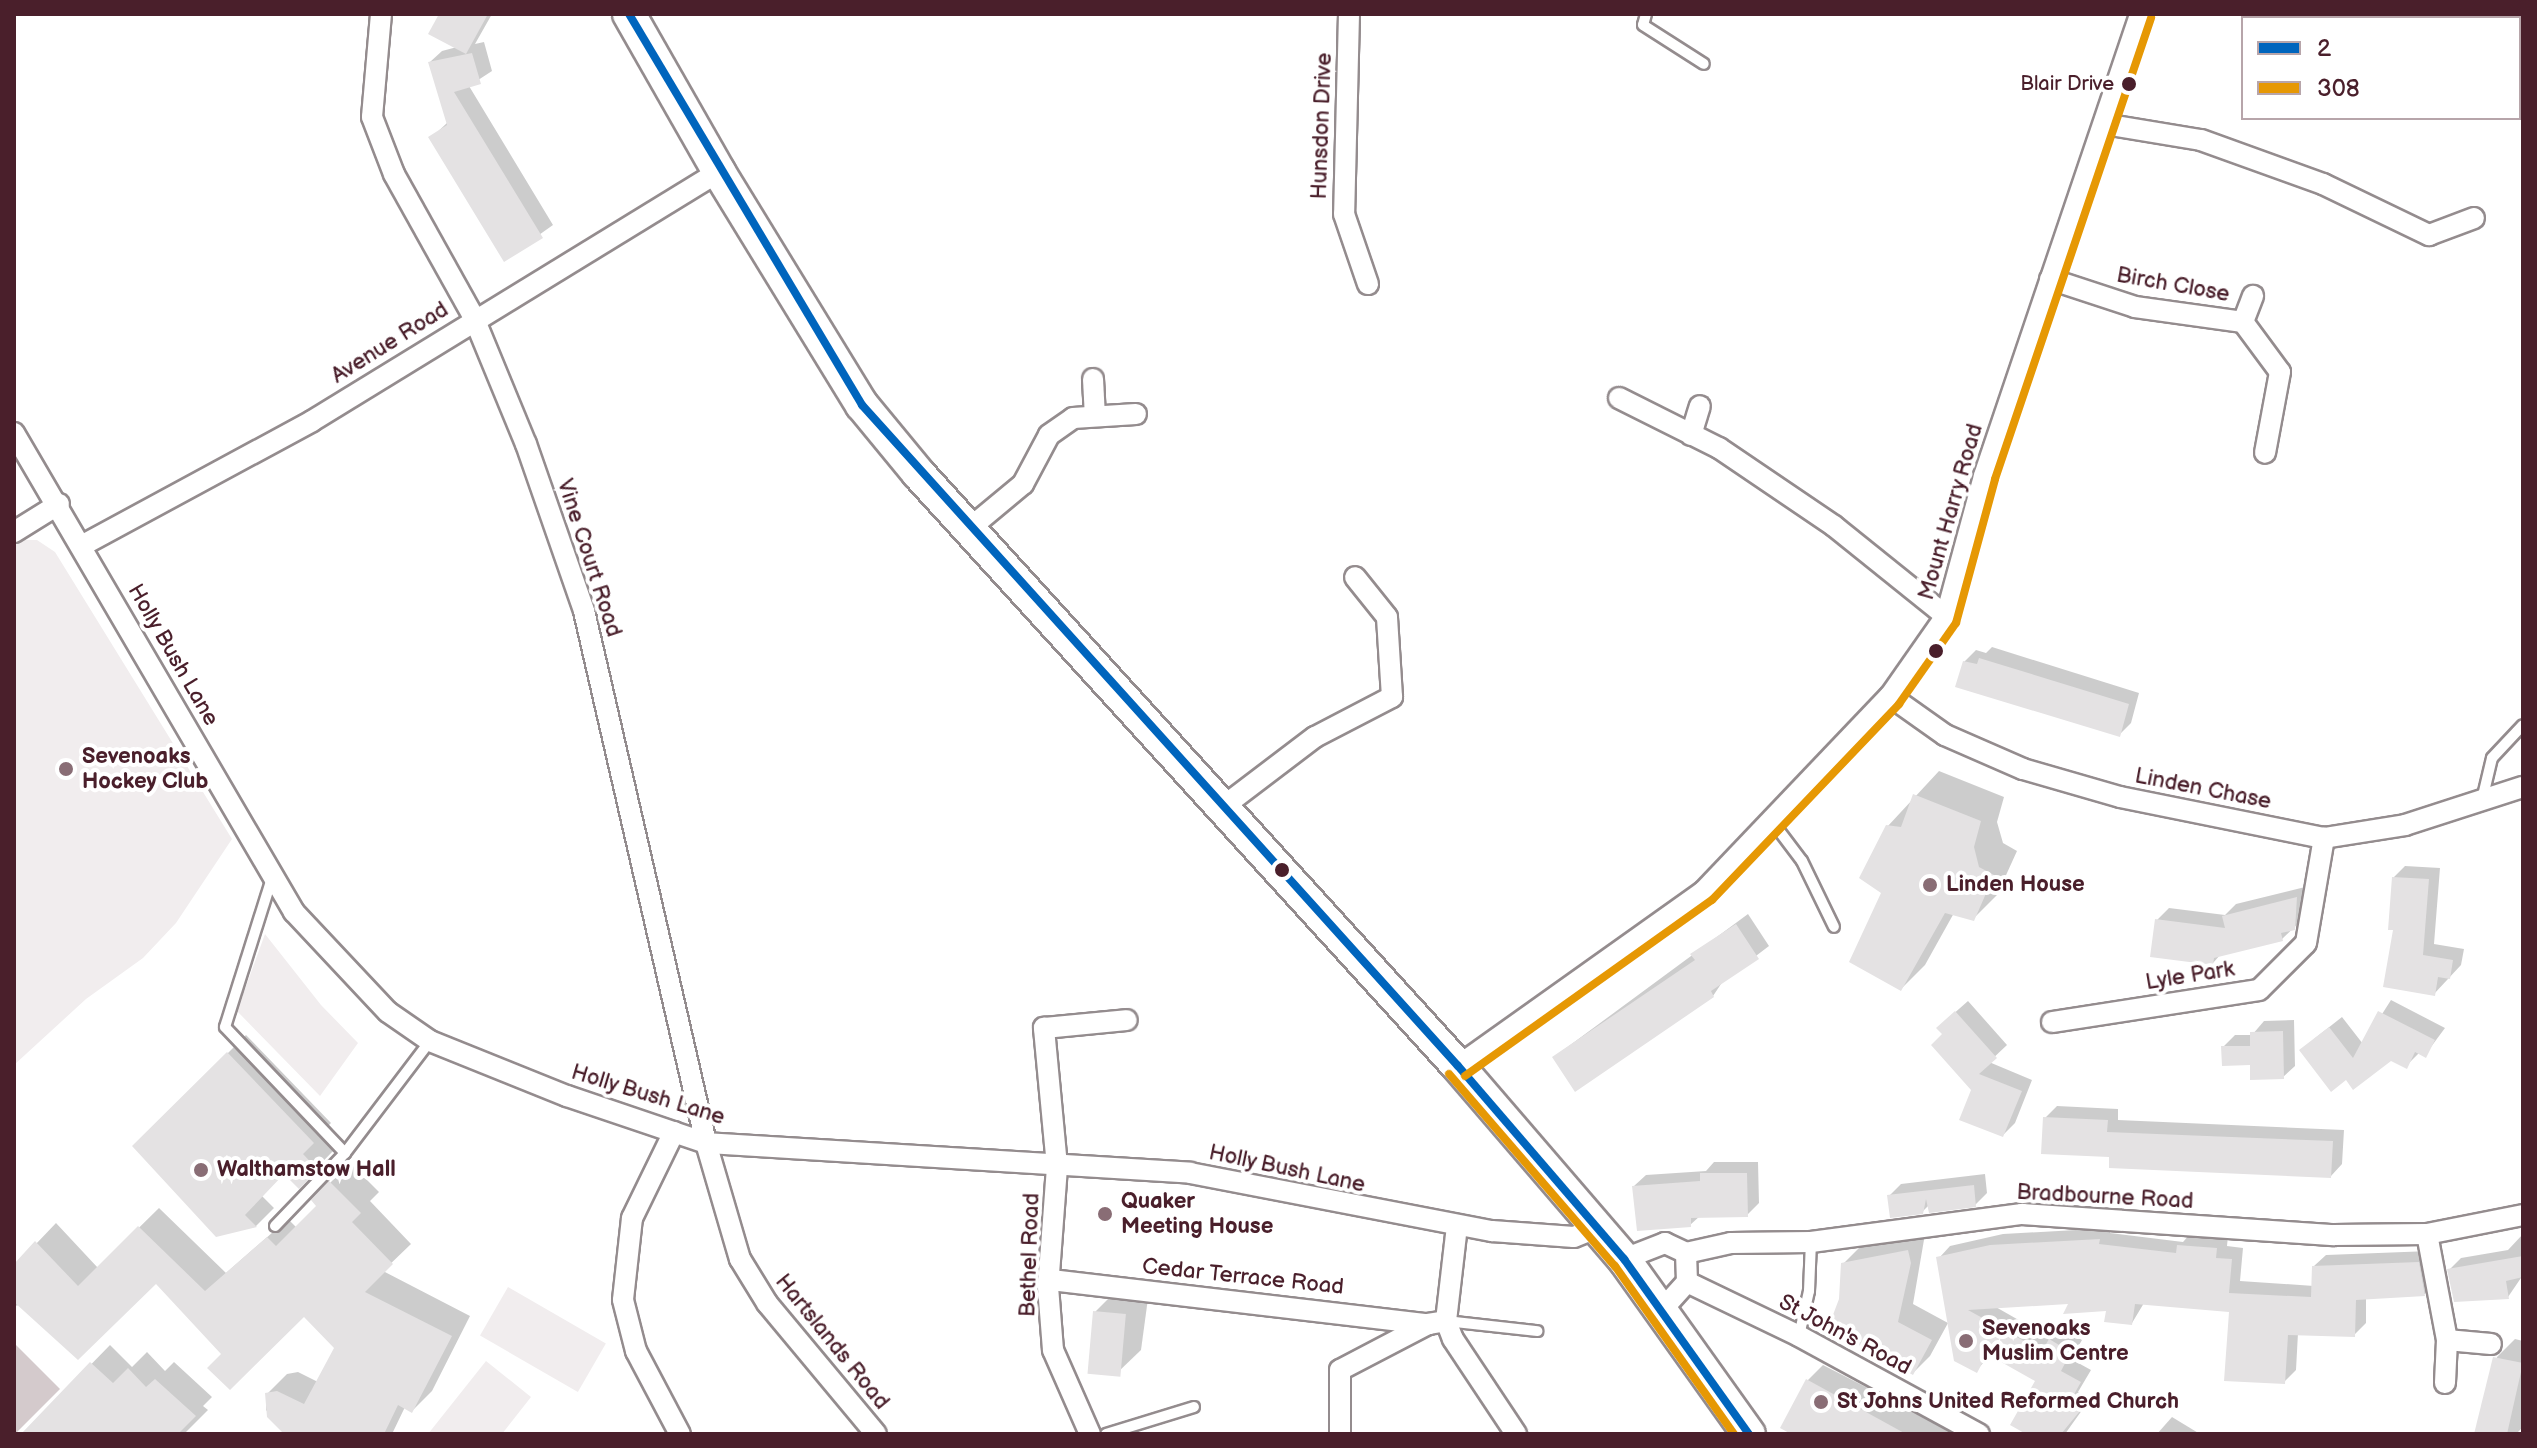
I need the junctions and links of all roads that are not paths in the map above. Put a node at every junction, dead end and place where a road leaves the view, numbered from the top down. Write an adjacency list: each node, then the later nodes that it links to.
1 (381, 14): 13 (street, Vine Court Road)
2 (629, 14): 8 (main road)
3 (1349, 14): 11 (street, Hunsdon Drive)
4 (1646, 14): 6 (lane)
5 (2140, 14): 7 (street, Mount Harry Road)
6 (1704, 64)
7 (2104, 124): 9 (street); 10 (street, Mount Harry Road)
8 (719, 172): 13 (street, Avenue Road); 24 (main road)
9 (2474, 218)
10 (2050, 279): 14 (street, Birch Close); 28 (street, Mount Harry Road)
11 (1368, 284)
12 (2253, 296): 14 (street, Birch Close)
13 (474, 318): 26 (street, Avenue Road); 43 (street, Vine Court Road)
14 (2243, 322): 22 (street, Birch Close)
15 (1093, 379): 19 (street)
16 (1619, 398): 21 (street)
17 (1700, 406): 21 (street)
18 (1136, 414): 19 (street)
19 (1095, 415): 24 (street)
20 (14, 433): 23 (street, Holly Bush Lane)
21 (1691, 435): 28 (street)
22 (2265, 453)
23 (59, 504): 25 (street); 26 (street, Holly Bush Lane)
24 (970, 528): 33 (main road)
25 (14, 532)
26 (83, 545): 36 (street, Holly Bush Lane)
27 (1355, 577): 33 (street)
28 (1946, 616): 29 (street, Mount Harry Road)
29 (1890, 696): 34 (street, Mount Harry Road); 35 (street, Linden Chase)
30 (2523, 725): 32 (lane)
31 (2523, 787): 32 (street, Linden Chase)
32 (2482, 800): 35 (street, Linden Chase)
33 (1224, 806): 41 (main road)
34 (1771, 820): 37 (lane); 41 (street, Mount Harry Road)
35 (2324, 838): 39 (street, Lyle Park)
36 (273, 875): 40 (street, Holly Bush Lane); 44 (lane)
37 (1834, 927)
38 (1127, 1020): 45 (street, Bethel Road)
39 (2052, 1022)
40 (430, 1041): 42 (street, Holly Bush Lane); 44 (lane)
41 (1458, 1066): 49 (main road)
42 (674, 1132): 43 (street, Holly Bush Lane); 64 (street)
43 (706, 1143): 45 (street, Holly Bush Lane); 65 (street, Hartslands Road)
44 (345, 1153): 47 (lane)
45 (1057, 1166): 48 (street, Holly Bush Lane); 54 (street, Bethel Road)
46 (2523, 1215): 50 (street, Bradbourne Road)
47 (275, 1226)
48 (1457, 1226): 49 (street, Holly Bush Lane); 57 (street)
49 (1596, 1228): 53 (main road)
50 (2427, 1234): 51 (street, Bradbourne Road); 60 (street)
51 (1811, 1242): 52 (street, Bradbourne Road); 59 (lane)
52 (1686, 1253): 53 (street, Bradbourne Road); 55 (street)
53 (1624, 1259): 56 (main road)
54 (1051, 1280): 57 (street, Cedar Terrace Road); 66 (street, Bethel Road)
55 (1687, 1282): 56 (street); 59 (street, St John's Road)
56 (1661, 1311): 70 (main road)
57 (1437, 1322): 58 (lane); 68 (street); 69 (street)
58 (1537, 1331)
59 (1799, 1336): 71 (street, St John's Road)
60 (2447, 1340): 61 (street); 62 (street)
61 (2491, 1344)
62 (2445, 1383)
63 (1194, 1407): 67 (lane)
64 (680, 1434)
65 (876, 1434)
66 (1090, 1434)
67 (1106, 1434)
68 (1340, 1434)
69 (1516, 1434)
70 (1749, 1434)
71 (1979, 1434)

